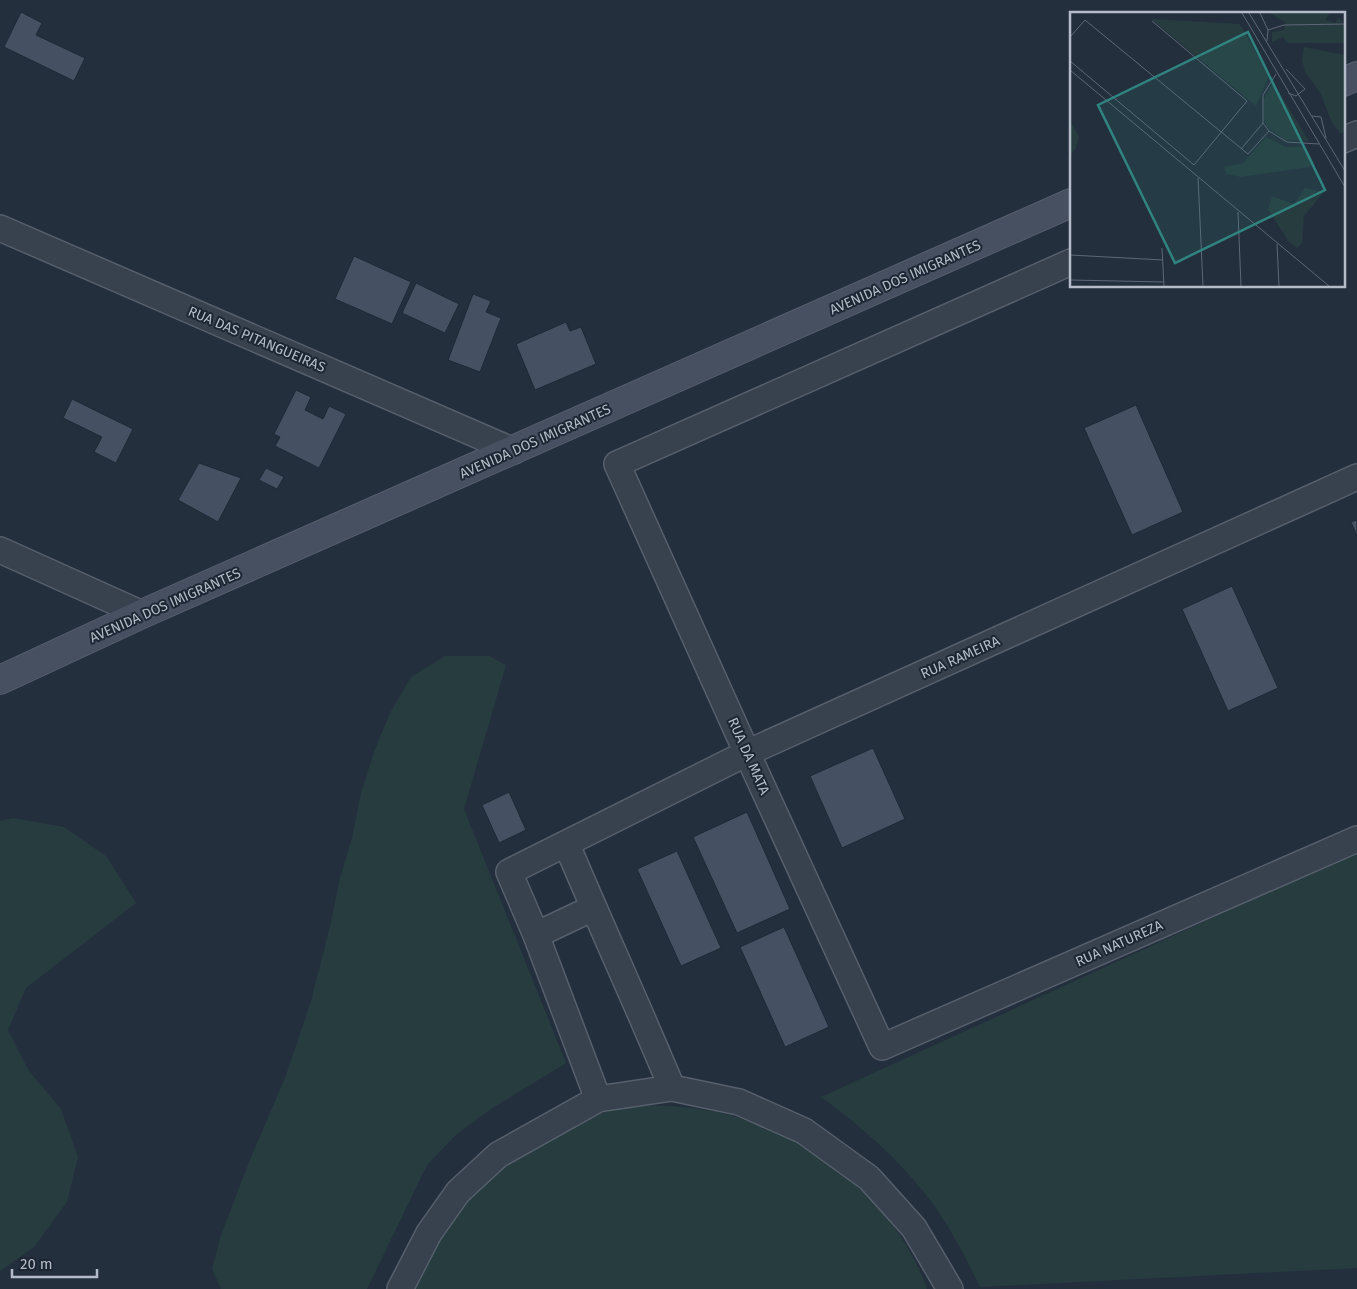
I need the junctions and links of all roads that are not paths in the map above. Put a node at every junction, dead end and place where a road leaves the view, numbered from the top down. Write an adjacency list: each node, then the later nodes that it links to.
1 (1357, 76): 2 (street)
2 (1344, 82)
3 (1357, 134): 4 (street)
4 (1344, 140)
5 (1070, 203): 8 (street, AVENIDA DOS IMIGRANTES)
6 (0, 228): 8 (street, RUA DAS PITANGUEIRAS)
7 (1070, 262): 13 (street, RUA DA MATA)
8 (514, 451): 11 (street, AVENIDA DOS IMIGRANTES)
9 (1357, 477): 13 (street, RUA RAMEIRA)
10 (0, 550): 11 (street)
11 (142, 614): 12 (street, AVENIDA DOS IMIGRANTES)
12 (0, 680)
13 (747, 753): 15 (street, RUA RAMEIRA); 18 (street, RUA DA MATA)
14 (1357, 839): 18 (street, RUA NATUREZA)
15 (567, 844): 16 (street); 17 (street, RUA RAMEIRA)
16 (593, 908): 17 (street); 19 (street)
17 (536, 935): 20 (street)
18 (882, 1047)
19 (672, 1088): 20 (street); 22 (street)
20 (598, 1099): 21 (street)
21 (400, 1289)
22 (950, 1289)

